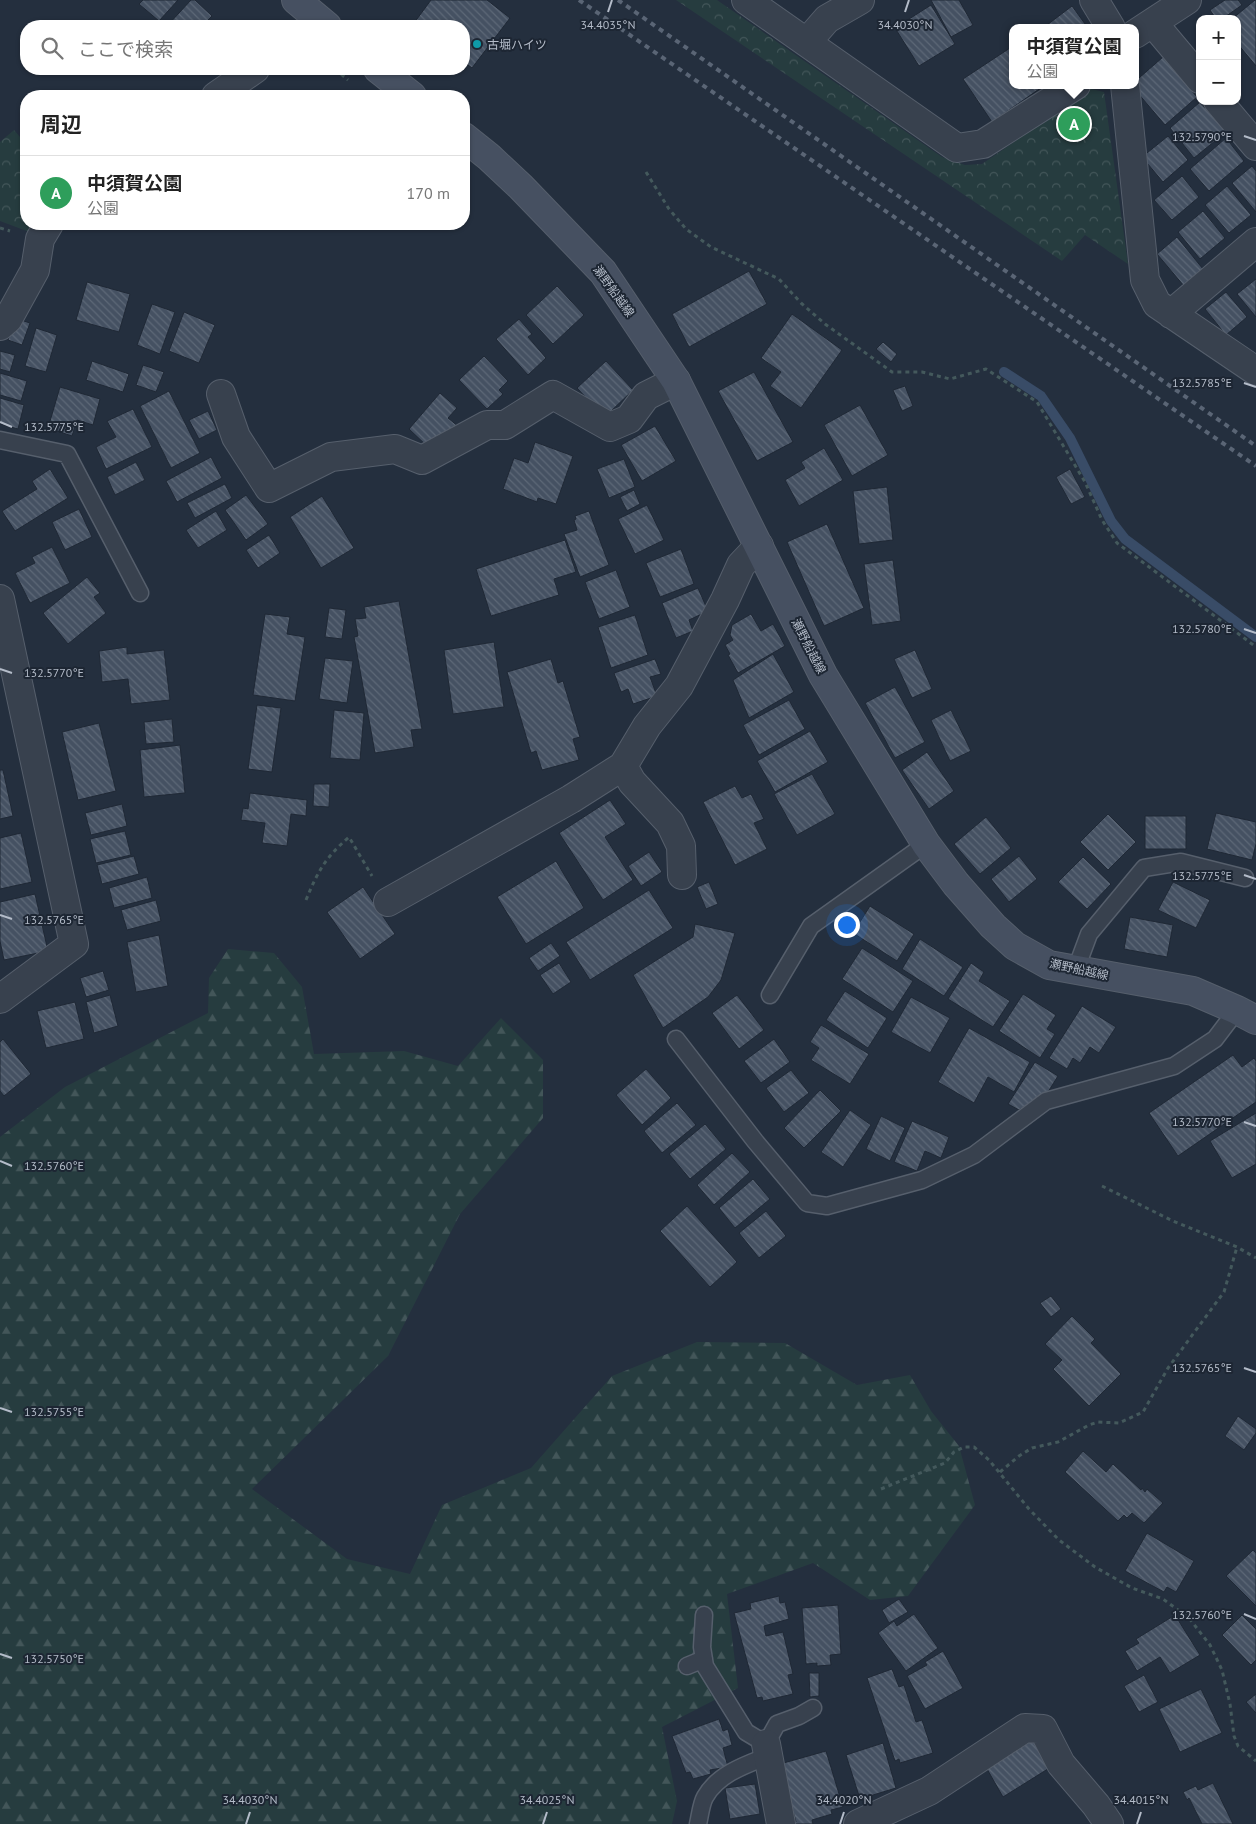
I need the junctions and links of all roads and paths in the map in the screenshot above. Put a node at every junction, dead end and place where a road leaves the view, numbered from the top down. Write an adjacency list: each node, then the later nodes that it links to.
1 (746, 0): 7 (street)
2 (860, 0): 7 (street)
3 (1094, 0): 5 (street)
4 (1187, 0): 6 (street)
5 (1109, 24)
6 (1144, 28): 10 (street)
7 (807, 42): 11 (street)
8 (246, 75): 13 (street)
9 (386, 75): 14 (main road)
10 (1196, 75)
11 (1070, 89)
12 (1125, 89): 21 (street)
13 (225, 90)
14 (404, 90)
15 (1221, 105): 17 (street)
16 (470, 142): 24 (main road, 瀬野船越線)
17 (1256, 146)
18 (646, 172): 30 (path)
19 (45, 230): 22 (street)
20 (1256, 242): 21 (street)
21 (1171, 314): 23 (street)
22 (0, 326)
23 (1256, 370)
24 (676, 382): 25 (street); 27 (main road, 瀬野船越線)
25 (221, 394)
26 (0, 440): 28 (lane)
27 (759, 546): 32 (street); 33 (main road, 瀬野船越線)
28 (140, 593)
29 (0, 599): 31 (street)
30 (1256, 647)
31 (6, 658): 40 (street)
32 (623, 766): 34 (street); 37 (street)
33 (926, 844): 38 (main road, 瀬野船越線); 39 (lane)
34 (682, 875)
35 (1245, 878): 38 (lane)
36 (306, 900): 37 (path)
37 (388, 902)
38 (1076, 970): 41 (main road, 瀬野船越線)
39 (770, 995)
40 (0, 999)
41 (1246, 1015): 42 (lane)
42 (676, 1039)
43 (1102, 1186): 44 (path)
44 (1237, 1247): 45 (path); 46 (path)
45 (1256, 1258)
46 (1000, 1472): 47 (path); 53 (path)
47 (881, 1489)
48 (704, 1615): 49 (lane)
49 (704, 1658): 50 (lane); 52 (lane)
50 (687, 1666)
51 (813, 1708): 52 (lane)
52 (767, 1750): 54 (lane); 55 (street)
53 (1256, 1761)
54 (698, 1824)
55 (781, 1824)
56 (858, 1824): 57 (street)
57 (1109, 1824)

